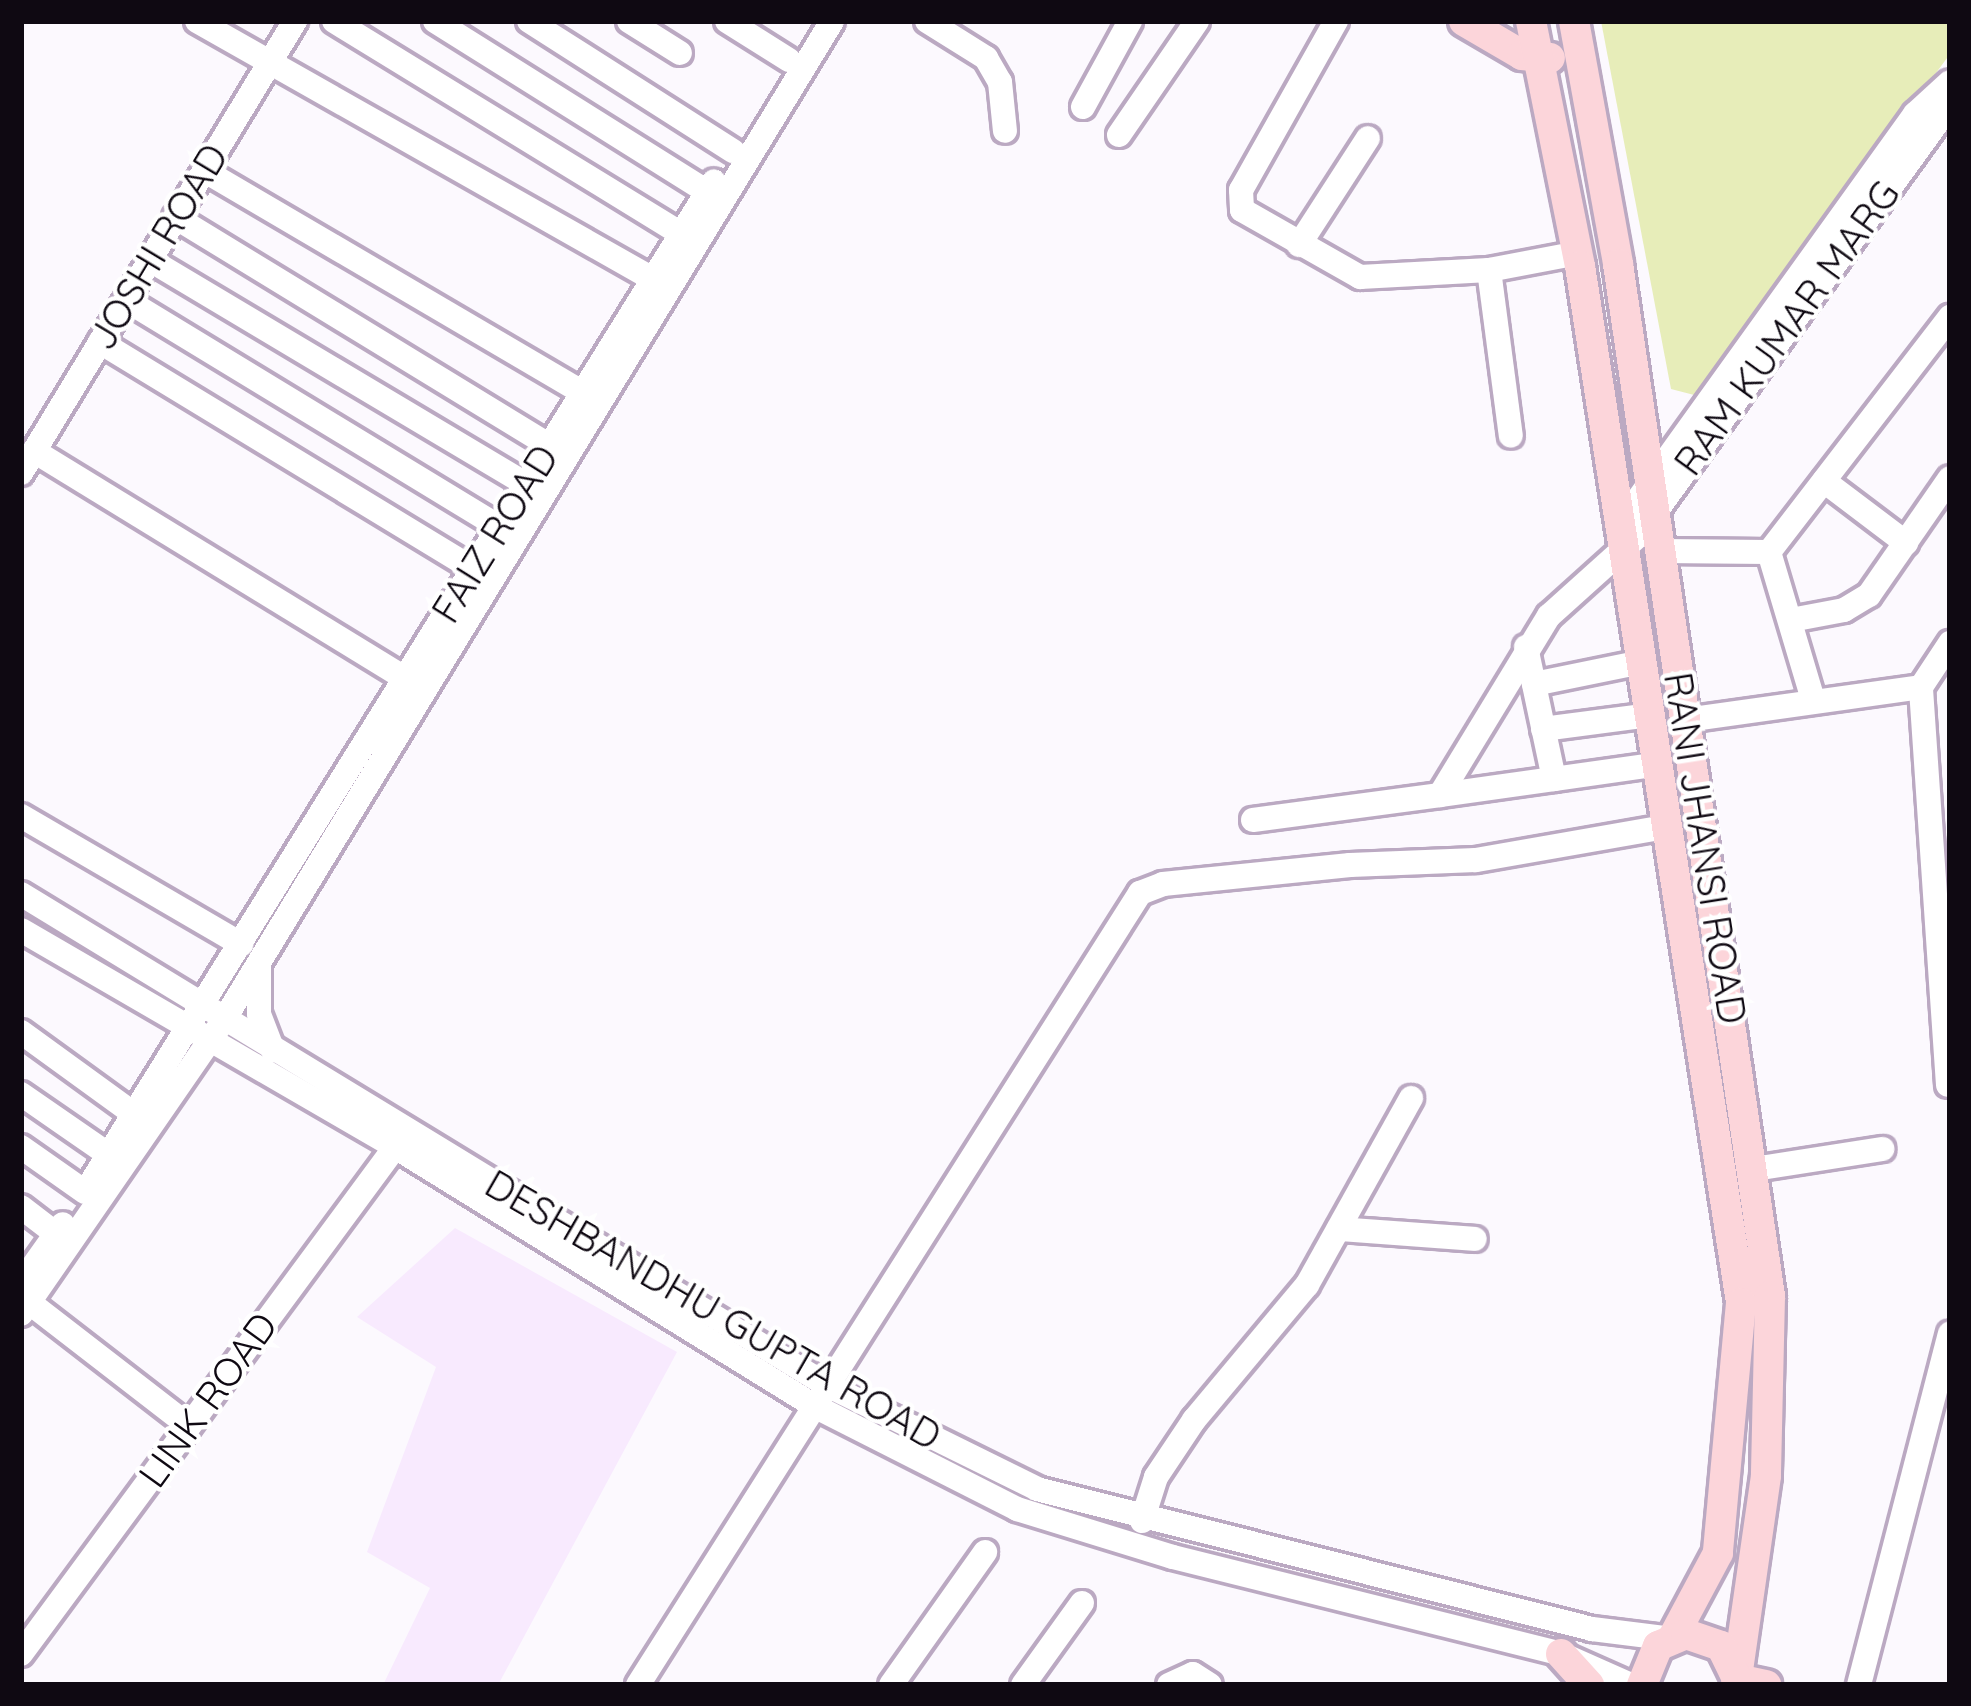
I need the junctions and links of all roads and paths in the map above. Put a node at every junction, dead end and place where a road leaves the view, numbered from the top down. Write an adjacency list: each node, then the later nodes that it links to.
1 (196, 21): 20 (street)
2 (295, 21): 20 (street, JOSHI ROAD)
3 (334, 21): 31 (street)
4 (435, 21): 29 (street)
5 (529, 21): 27 (street)
6 (629, 21): 17 (street)
7 (727, 21): 18 (street)
8 (813, 21): 18 (street, FAIZ ROAD)
9 (832, 21): 36 (street)
10 (927, 21): 24 (street)
11 (1130, 21): 22 (street)
12 (1197, 21): 25 (street)
13 (1336, 21): 32 (street)
14 (1464, 21): 19 (main road)
15 (1529, 23): 16 (main road); 19 (main road, RANI JHANSI ROAD)
16 (1574, 31): 19 (main road); 47 (main road, RANI JHANSI ROAD)
17 (680, 52)
18 (789, 60): 27 (street, FAIZ ROAD)
19 (1539, 60): 33 (main road, RANI JHANSI ROAD)
20 (267, 66): 28 (street, JOSHI ROAD); 36 (street)
21 (1950, 82): 47 (street)
22 (1083, 107)
23 (1946, 114): 47 (street, RAM KUMAR MARG)
24 (1005, 131)
25 (1119, 134)
26 (1368, 138): 32 (street)
27 (733, 151): 29 (street, FAIZ ROAD)
28 (205, 171): 30 (street, JOSHI ROAD); 40 (street)
29 (708, 192): 31 (street, FAIZ ROAD)
30 (176, 217): 34 (street, JOSHI ROAD); 42 (street)
31 (681, 234): 36 (street, FAIZ ROAD)
32 (1299, 245): 35 (street)
33 (1578, 253): 35 (street); 49 (main road, RANI JHANSI ROAD)
34 (150, 260): 37 (street, JOSHI ROAD); 46 (street)
35 (1489, 270): 41 (street)
36 (661, 284): 40 (street, FAIZ ROAD); 74 (street)
37 (126, 300): 39 (street, JOSHI ROAD); 48 (street)
38 (1950, 316): 45 (street)
39 (100, 342): 43 (street, JOSHI ROAD); 53 (street)
40 (583, 393): 42 (street, FAIZ ROAD)
41 (1511, 436)
42 (549, 445): 46 (street, FAIZ ROAD)
43 (28, 462): 58 (street)
44 (1950, 478): 50 (street)
45 (1823, 482): 50 (street); 52 (street)
46 (526, 484): 48 (street, FAIZ ROAD)
47 (1652, 498): 49 (street, RAM KUMAR MARG); 51 (main road, RANI JHANSI ROAD)
48 (500, 527): 53 (street, FAIZ ROAD)
49 (1623, 537): 56 (street, RAM KUMAR MARG); 57 (main road, RANI JHANSI ROAD)
50 (1906, 543): 54 (street)
51 (1660, 551): 52 (street); 63 (main road, RANI JHANSI ROAD)
52 (1769, 552): 54 (street)
53 (474, 569): 58 (street, FAIZ ROAD)
54 (1791, 620): 61 (street)
55 (1950, 643): 60 (street)
56 (1526, 647): 59 (street); 67 (street, RAM KUMAR MARG)
57 (1642, 662): 59 (street); 62 (main road, RANI JHANSI ROAD)
58 (406, 679): 74 (street, FAIZ ROAD)
59 (1534, 684): 64 (street)
60 (1922, 687): 61 (street); 69 (street)
61 (1813, 700): 63 (street)
62 (1651, 715): 64 (street); 65 (main road, RANI JHANSI ROAD)
63 (1685, 720): 87 (main road, RANI JHANSI ROAD)
64 (1544, 729): 66 (street)
65 (1659, 764): 66 (street); 71 (main road, RANI JHANSI ROAD)
66 (1554, 779): 67 (street)
67 (1440, 795): 70 (street)
68 (21, 816): 74 (street)
69 (1942, 817): 79 (street)
70 (1253, 820)
71 (1665, 827): 95 (street); 102 (main road, RANI JHANSI ROAD)
72 (21, 894): 75 (street, DESHBANDHU GUPTA ROAD)
73 (21, 930): 75 (street, DESHBANDHU GUPTA ROAD)
74 (250, 952): 75 (street, FAIZ ROAD); 76 (street); 78 (street)
75 (188, 1025): 76 (street, DESHBANDHU GUPTA ROAD); 82 (street, FAIZ ROAD)
76 (218, 1029): 78 (street, DESHBANDHU GUPTA ROAD); 84 (street, DESHBANDHU GUPTA ROAD); 93 (street)
77 (21, 1032): 82 (street)
78 (273, 1050): 95 (street, DESHBANDHU GUPTA ROAD)
79 (1948, 1085)
80 (21, 1094): 86 (street)
81 (1411, 1097): 90 (street)
82 (134, 1114): 86 (street, FAIZ ROAD)
83 (21, 1147): 88 (street)
84 (394, 1147): 95 (street, DESHBANDHU GUPTA ROAD); 96 (street, LINK ROAD)
85 (1882, 1149): 87 (street)
86 (109, 1155): 88 (street, FAIZ ROAD)
87 (1754, 1169): 105 (main road, RANI JHANSI ROAD)
88 (85, 1192): 91 (street, FAIZ ROAD)
89 (21, 1208): 91 (street)
90 (1340, 1229): 92 (street); 97 (street)
91 (56, 1234): 93 (street, FAIZ ROAD)
92 (1475, 1239)
93 (24, 1291): 96 (street)
94 (1950, 1334): 114 (street)
95 (822, 1396): 97 (street, DESHBANDHU GUPTA ROAD); 100 (street, DESHBANDHU GUPTA ROAD); 106 (street)
96 (189, 1426): 103 (street, LINK ROAD)
97 (1142, 1521): 98 (street, DESHBANDHU GUPTA ROAD)
98 (1178, 1531): 100 (street); 102 (street, DESHBANDHU GUPTA ROAD)
99 (985, 1552): 107 (street)
100 (1173, 1557): 104 (street, DESHBANDHU GUPTA ROAD)
101 (1082, 1603): 108 (street)
102 (1672, 1639): 105 (main road); 113 (main road, RANI JHANSI ROAD)
103 (21, 1654)
104 (1562, 1654): 111 (main road); 112 (street, DESHBANDHU GUPTA ROAD)
105 (1746, 1683)
106 (638, 1685)
107 (891, 1685)
108 (1023, 1685)
109 (1169, 1685): 110 (street)
110 (1210, 1685)
111 (1589, 1685)
112 (1630, 1685)
113 (1642, 1685)
114 (1859, 1685)

